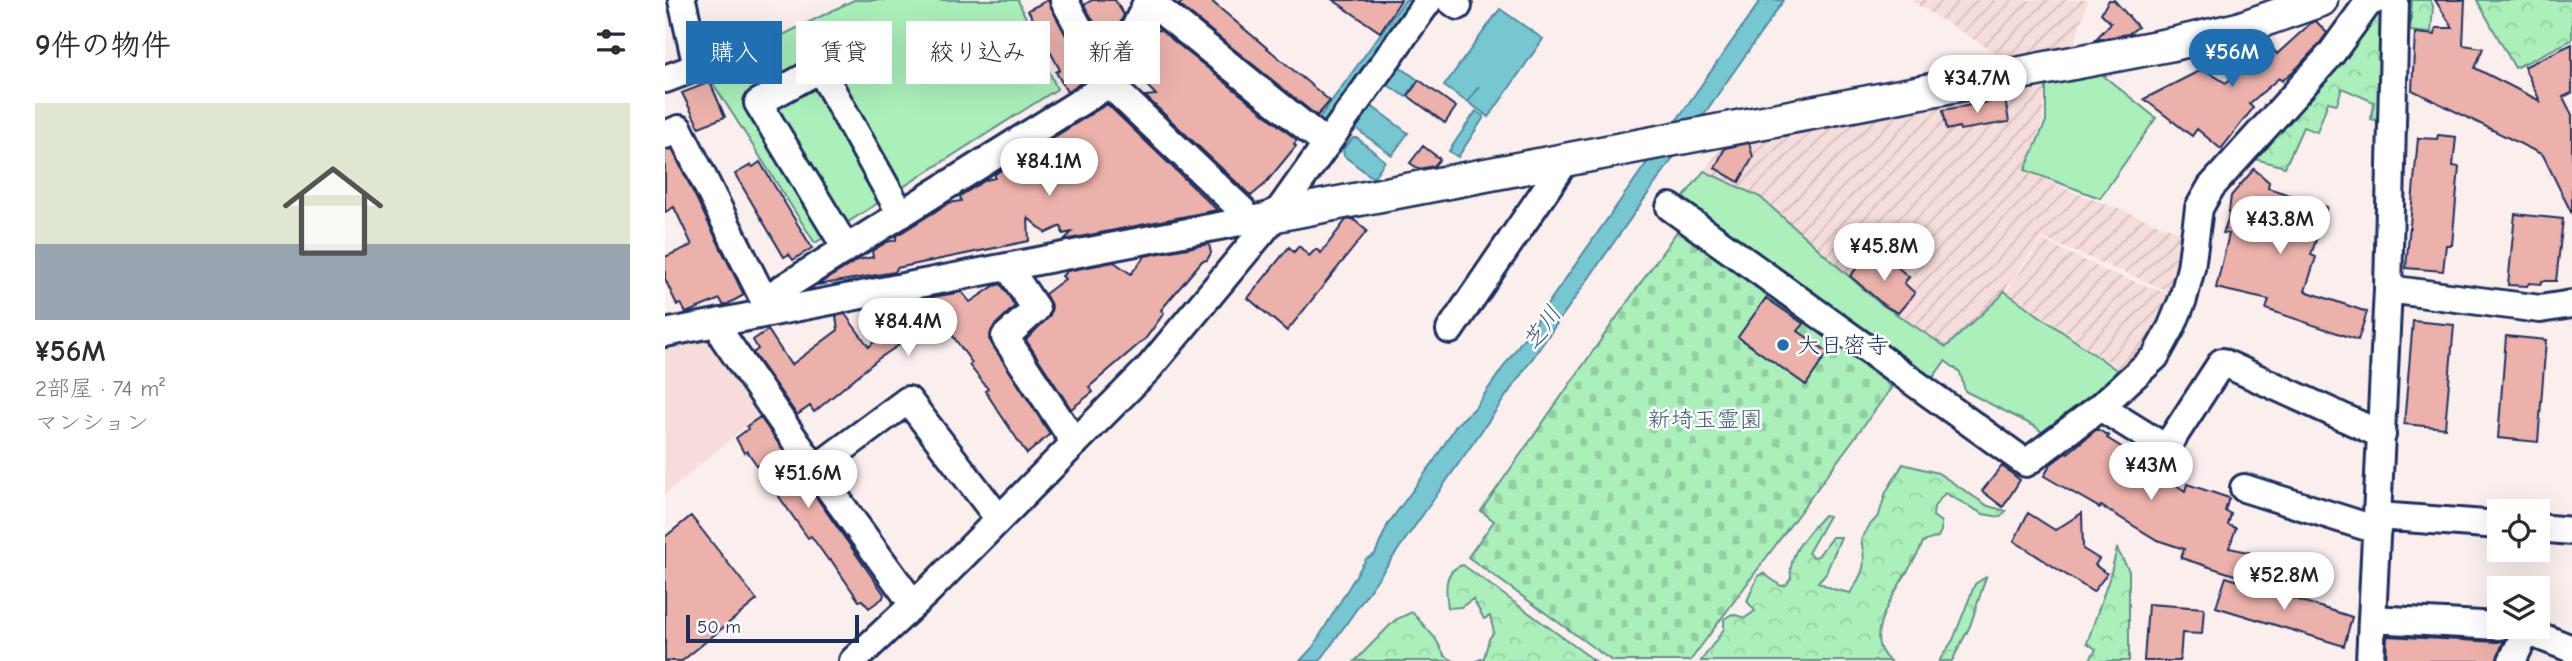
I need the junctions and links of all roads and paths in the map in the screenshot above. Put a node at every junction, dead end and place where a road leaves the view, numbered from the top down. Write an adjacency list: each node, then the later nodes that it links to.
1 (682, 0): 10 (street)
2 (1064, 0): 8 (street)
3 (1148, 0): 9 (street); 13 (street)
4 (1429, 0): 13 (street)
5 (2321, 0): 14 (street)
6 (2375, 0): 27 (street)
7 (2395, 0): 21 (street)
8 (1075, 21)
9 (1138, 21)
10 (665, 79)
11 (1108, 84): 16 (street); 18 (street)
12 (665, 135): 23 (street)
13 (1327, 144): 17 (street)
14 (1566, 160): 17 (street); 25 (street)
15 (1670, 207): 27 (street)
16 (901, 214): 19 (street); 19 (street)
17 (1276, 215): 18 (street); 29 (street)
18 (1245, 222): 20 (street)
19 (846, 248): 23 (street)
20 (1008, 267): 23 (street); 29 (street)
21 (2388, 289): 22 (street); 28 (street)
22 (2572, 304)
23 (768, 306): 24 (street)
24 (720, 322): 26 (street); 30 (street)
25 (1450, 330)
26 (665, 332)
27 (2100, 407): 28 (street)
28 (2382, 435): 33 (street)
29 (1075, 443): 32 (street)
30 (814, 469): 32 (street); 37 (street)
31 (2244, 488): 33 (street)
32 (999, 519): 37 (street)
33 (2377, 523): 34 (street); 38 (street)
34 (2487, 525)
35 (2550, 529): 36 (street)
36 (2572, 531)
37 (913, 604): 43 (street)
38 (2372, 619): 39 (street); 44 (street)
39 (2487, 625)
40 (2518, 639): 45 (street)
41 (2546, 639): 42 (street)
42 (2572, 649)
43 (853, 661)
44 (2369, 661)
45 (2512, 661)

